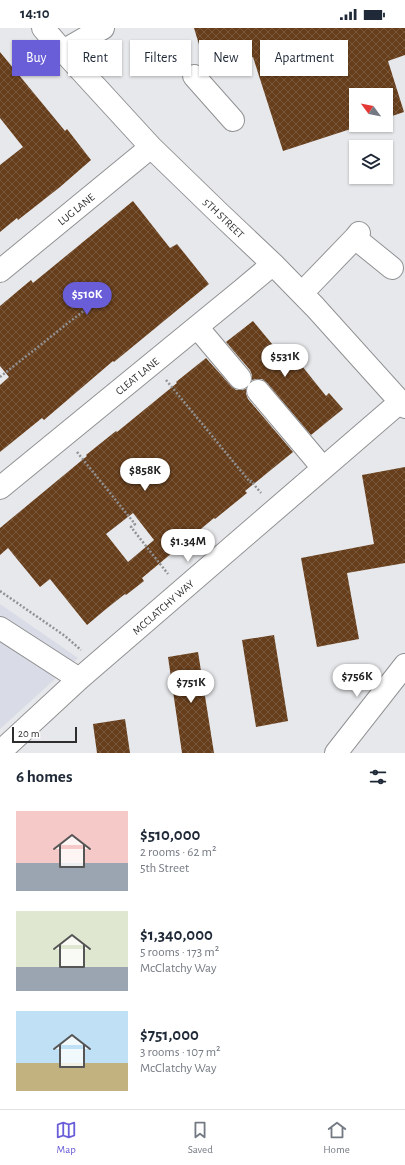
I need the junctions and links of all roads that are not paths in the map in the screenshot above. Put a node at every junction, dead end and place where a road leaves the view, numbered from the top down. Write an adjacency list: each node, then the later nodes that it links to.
1 (43, 28): 3 (street, 5TH STREET)
2 (103, 28): 3 (street)
3 (63, 51): 6 (street, 5TH STREET)
4 (194, 76): 5 (street)
5 (233, 120)
6 (151, 147): 7 (street, 5TH STREET); 9 (street, LUG LANE)
7 (273, 264): 10 (street, 5TH STREET); 11 (street, CLEAT LANE)
8 (392, 268): 10 (street)
9 (0, 271)
10 (302, 293): 14 (street, 5TH STREET)
11 (197, 327): 12 (street); 16 (street, CLEAT LANE)
12 (240, 378)
13 (258, 391): 15 (street)
14 (403, 404): 15 (street, MCCLATCHY WAY)
15 (323, 468): 19 (street, MCCLATCHY WAY)
16 (0, 488)
17 (0, 628): 19 (street)
18 (405, 665): 21 (street)
19 (79, 679): 20 (street, MCCLATCHY WAY)
20 (0, 752)
21 (336, 753)

